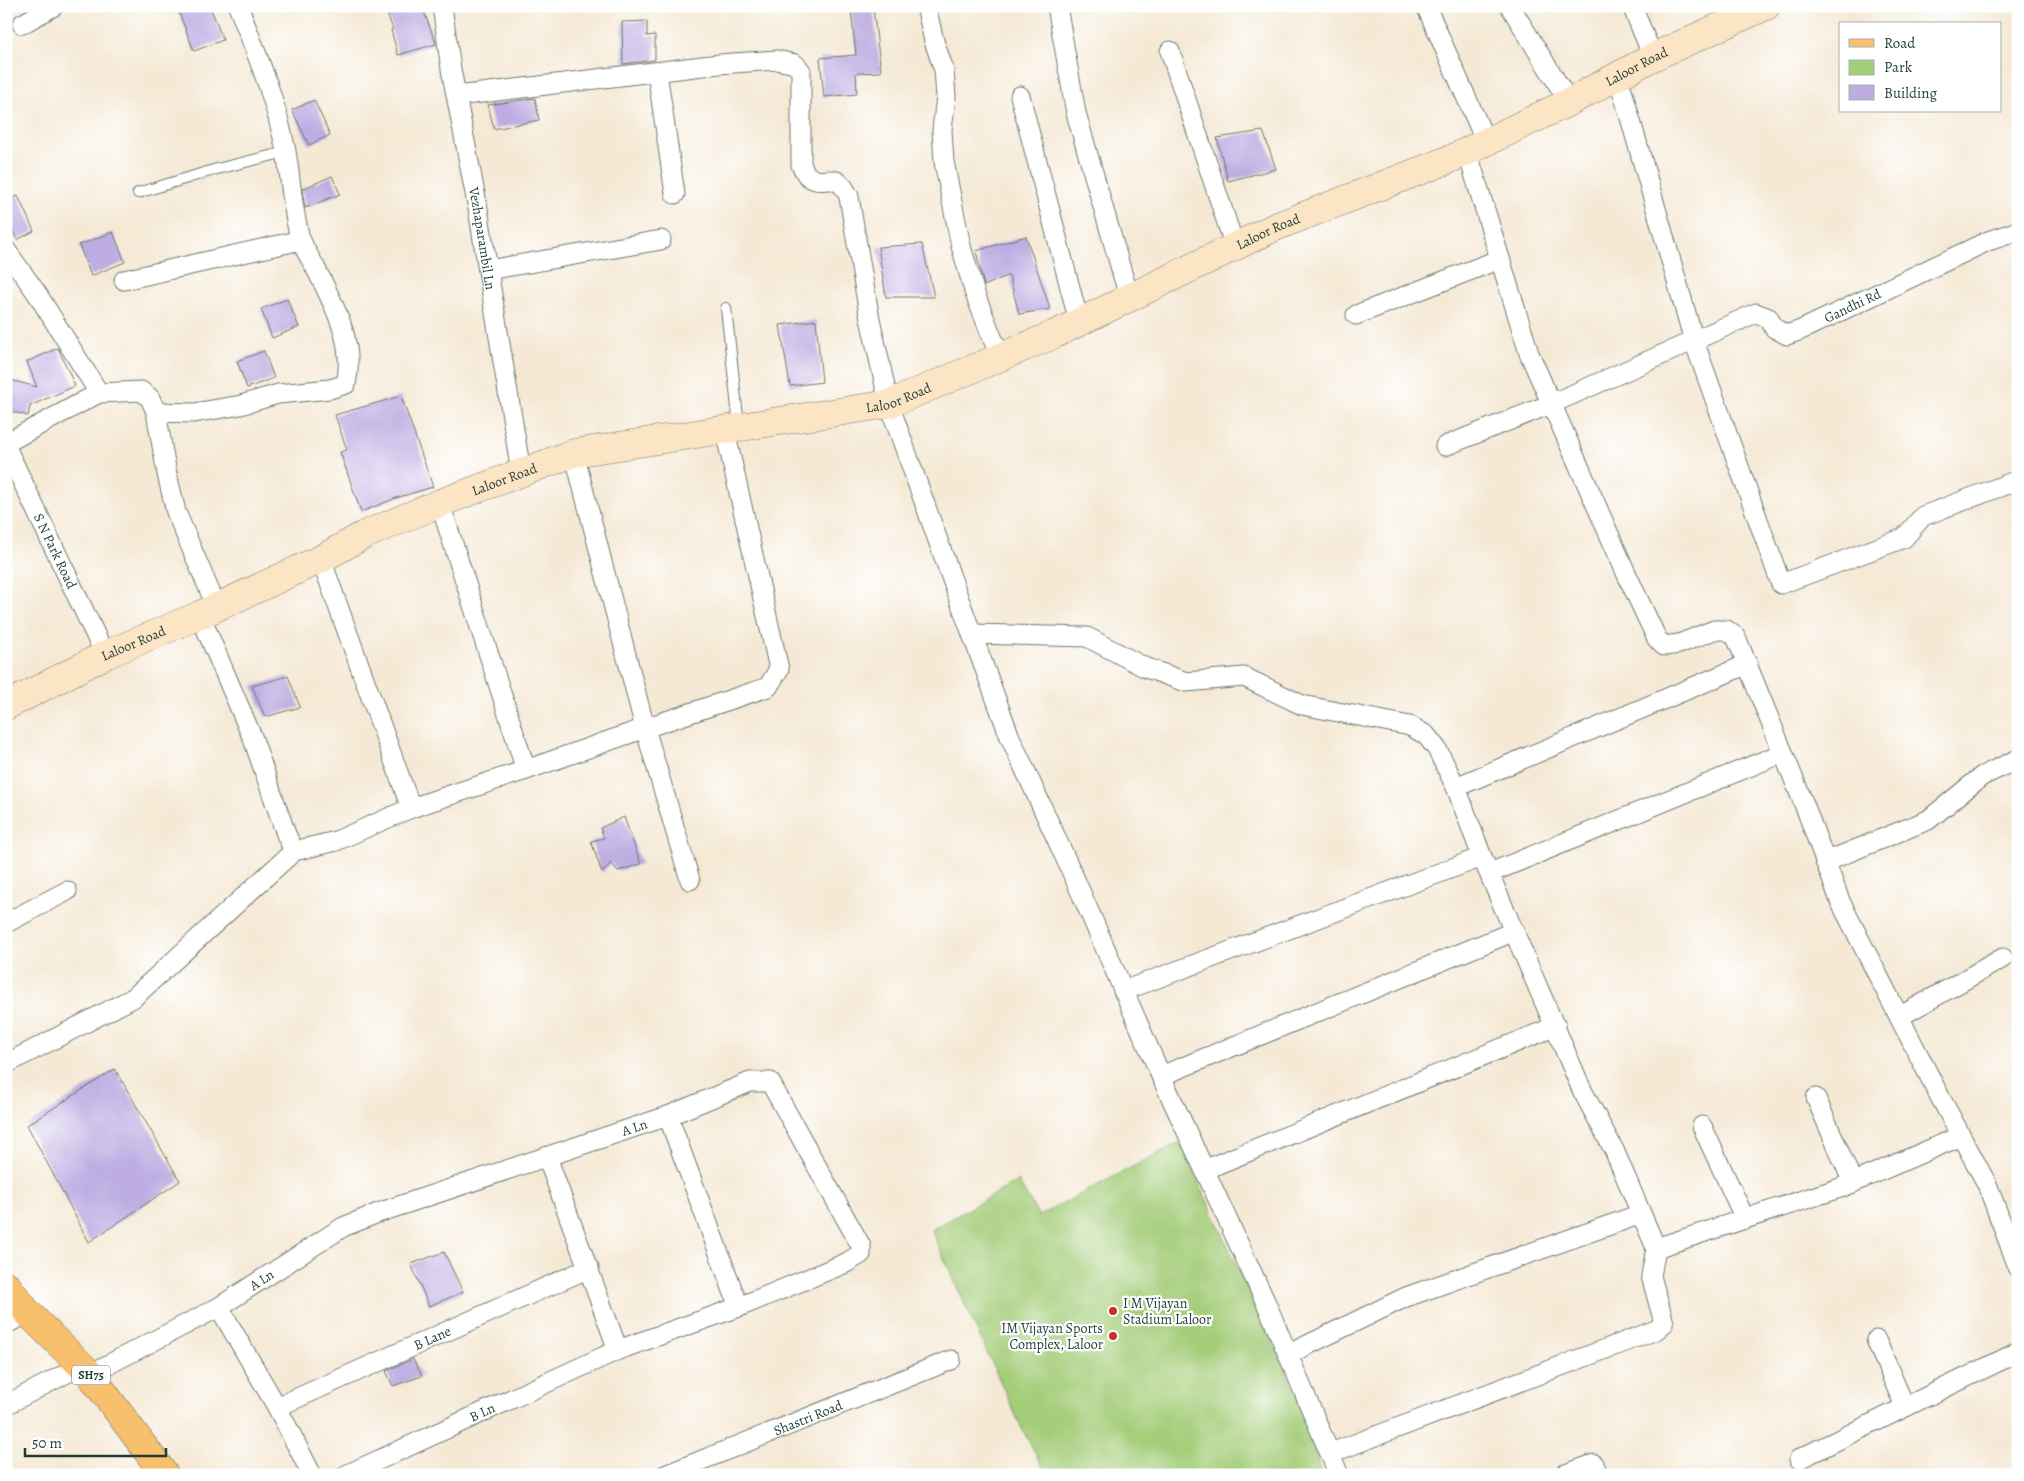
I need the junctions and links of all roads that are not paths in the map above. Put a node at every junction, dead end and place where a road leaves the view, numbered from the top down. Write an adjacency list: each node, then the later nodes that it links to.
1 (54, 6): 10 (street)
2 (238, 6): 19 (street)
3 (442, 6): 15 (street, Vezhaparambil Ln)
4 (926, 6): 35 (street)
5 (1057, 6): 30 (street)
6 (1426, 6): 18 (street)
7 (1510, 6): 17 (street)
8 (1632, 6): 12 (street)
9 (1766, 6): 12 (street, Laloor Road)
10 (22, 24)
11 (1170, 51): 25 (street)
12 (1653, 57): 14 (street, Laloor Road)
13 (657, 72): 15 (street); 21 (street); 37 (street)
14 (1618, 76): 17 (street, Laloor Road); 34 (street)
15 (457, 96): 28 (street, Vezhaparambil Ln)
16 (1020, 96): 33 (street)
17 (1569, 102): 18 (street, Laloor Road)
18 (1476, 147): 25 (street, Laloor Road); 27 (street)
19 (286, 152): 20 (lane); 23 (street)
20 (138, 193)
21 (675, 194)
22 (2018, 232): 34 (street, Gandhi Rd)
23 (301, 240): 29 (street); 39 (street)
24 (661, 240): 28 (street)
25 (1235, 246): 30 (street, Laloor Road)
26 (6, 250): 36 (street)
27 (1500, 259): 32 (street); 38 (street)
28 (488, 270): 45 (street, Vezhaparambil Ln)
29 (124, 280)
30 (1129, 297): 33 (street, Laloor Road)
31 (726, 308): 40 (lane)
32 (1356, 315)
33 (1080, 322): 35 (street, Laloor Road)
34 (1694, 341): 38 (street); 46 (street)
35 (1000, 358): 37 (street, Laloor Road)
36 (99, 393): 39 (street); 41 (street)
37 (890, 404): 40 (street, Laloor Road); 50 (street)
38 (1551, 404): 42 (street); 52 (street)
39 (156, 412): 49 (street)
40 (732, 429): 44 (street, Laloor Road); 54 (street)
41 (6, 443)
42 (1445, 446)
43 (6, 447): 51 (street, S N Park Road)
44 (574, 453): 45 (street, Laloor Road); 54 (street)
45 (521, 472): 47 (street, Laloor Road)
46 (2018, 480)
47 (440, 503): 48 (street, Laloor Road); 57 (street)
48 (321, 559): 49 (street, Laloor Road); 59 (street)
49 (209, 611): 51 (street, Laloor Road); 60 (street)
50 (972, 634): 58 (street); 68 (street)
51 (105, 655): 53 (street, Laloor Road)
52 (1748, 664): 55 (street); 58 (street)
53 (6, 706)
54 (645, 728): 57 (street); 63 (street)
55 (1783, 753): 61 (street); 62 (street)
56 (2018, 759): 61 (street)
57 (526, 770): 59 (street)
58 (1456, 787): 62 (street)
59 (411, 808): 60 (street)
60 (294, 851): 71 (street)
61 (1825, 862): 69 (street)
62 (1486, 865): 66 (street); 68 (street)
63 (690, 880)
64 (67, 891): 65 (street)
65 (6, 923)
66 (1515, 931): 70 (street); 72 (street)
67 (2003, 958): 69 (street)
68 (1123, 991): 72 (street)
69 (1899, 1017): 76 (street)
70 (1556, 1026): 78 (street); 80 (street)
71 (6, 1064)
72 (1161, 1076): 78 (street)
73 (1816, 1098): 79 (street)
74 (668, 1116): 77 (street, A Ln); 87 (street); 87 (street, A Ln)
75 (1702, 1126): 81 (street)
76 (1961, 1136): 79 (street); 83 (street)
77 (547, 1157): 84 (street); 86 (street, A Ln)
78 (1206, 1169): 92 (street)
79 (1853, 1183): 81 (street)
80 (1641, 1214): 82 (street); 92 (street)
81 (1745, 1219): 82 (street)
82 (1656, 1248): 98 (street)
83 (2018, 1267)
84 (589, 1268): 90 (street); 96 (street, B Lane)
85 (6, 1285): 88 (main road, SH75)
86 (219, 1307): 94 (street, A Ln); 96 (street)
87 (739, 1307): 90 (street, A Ln)
88 (17, 1318): 94 (main road, SH75)
89 (1876, 1340): 97 (street)
90 (618, 1350): 102 (street, B Ln)
91 (2018, 1352): 97 (street)
92 (1289, 1354): 98 (street)
93 (951, 1360): 103 (street, Shastri Road)
94 (86, 1370): 95 (street, A Ln); 100 (main road, SH75)
95 (6, 1404)
96 (277, 1407): 101 (street)
97 (1904, 1407): 99 (street)
98 (1331, 1453): 104 (street)
99 (1799, 1458)
100 (165, 1475)
101 (312, 1475)
102 (346, 1475)
103 (665, 1475)
104 (1339, 1475)
105 (1563, 1475): 106 (street)
106 (1598, 1475)

